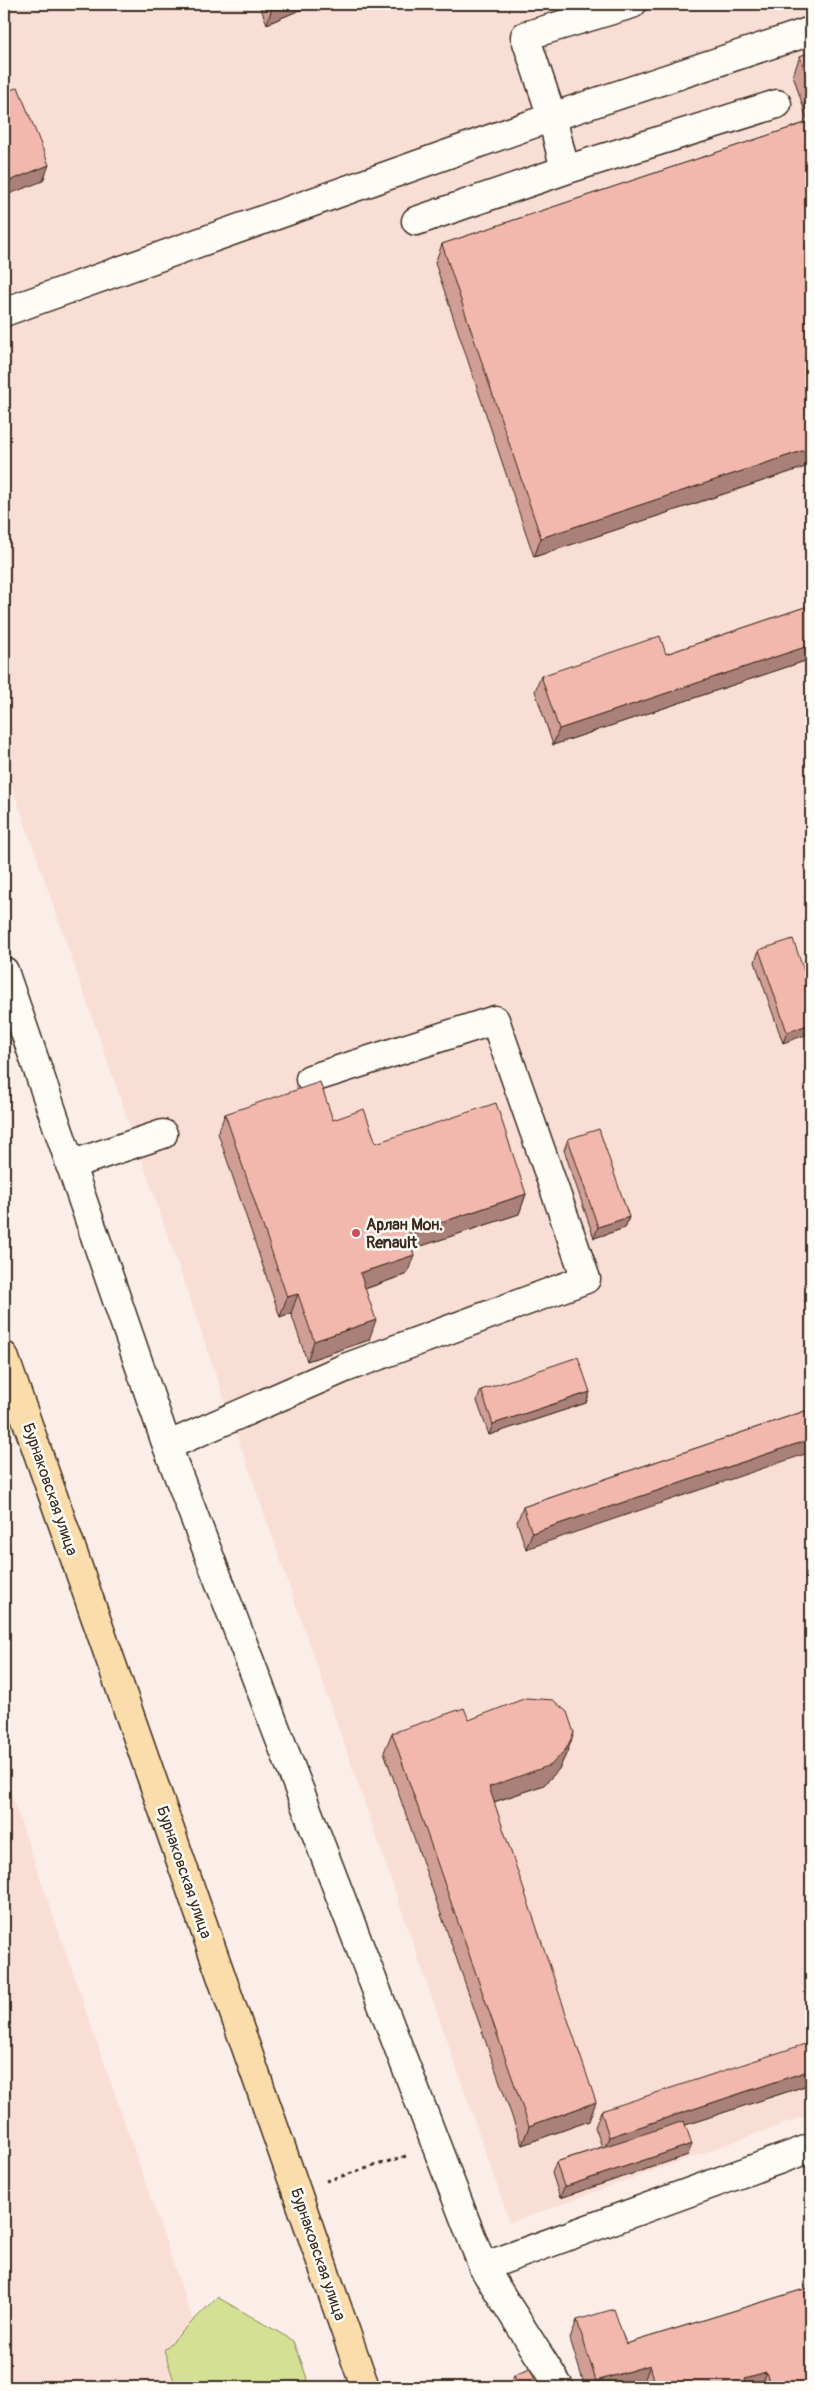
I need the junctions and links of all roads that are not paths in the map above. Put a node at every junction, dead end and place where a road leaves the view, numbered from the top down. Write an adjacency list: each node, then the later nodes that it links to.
1 (632, 4): 4 (lane)
2 (811, 30): 4 (lane)
3 (777, 104): 5 (lane)
4 (552, 117): 5 (lane); 7 (lane)
5 (565, 170): 6 (lane)
6 (416, 221)
7 (4, 312)
8 (4, 971): 11 (lane)
9 (310, 1079): 13 (lane)
10 (163, 1134): 11 (lane)
11 (70, 1165): 13 (lane)
12 (4, 1356): 16 (main road, Бурнаковская улица)
13 (167, 1446): 15 (lane)
14 (811, 2148): 15 (lane)
15 (482, 2267): 17 (lane)
16 (366, 2387)
17 (559, 2387)

